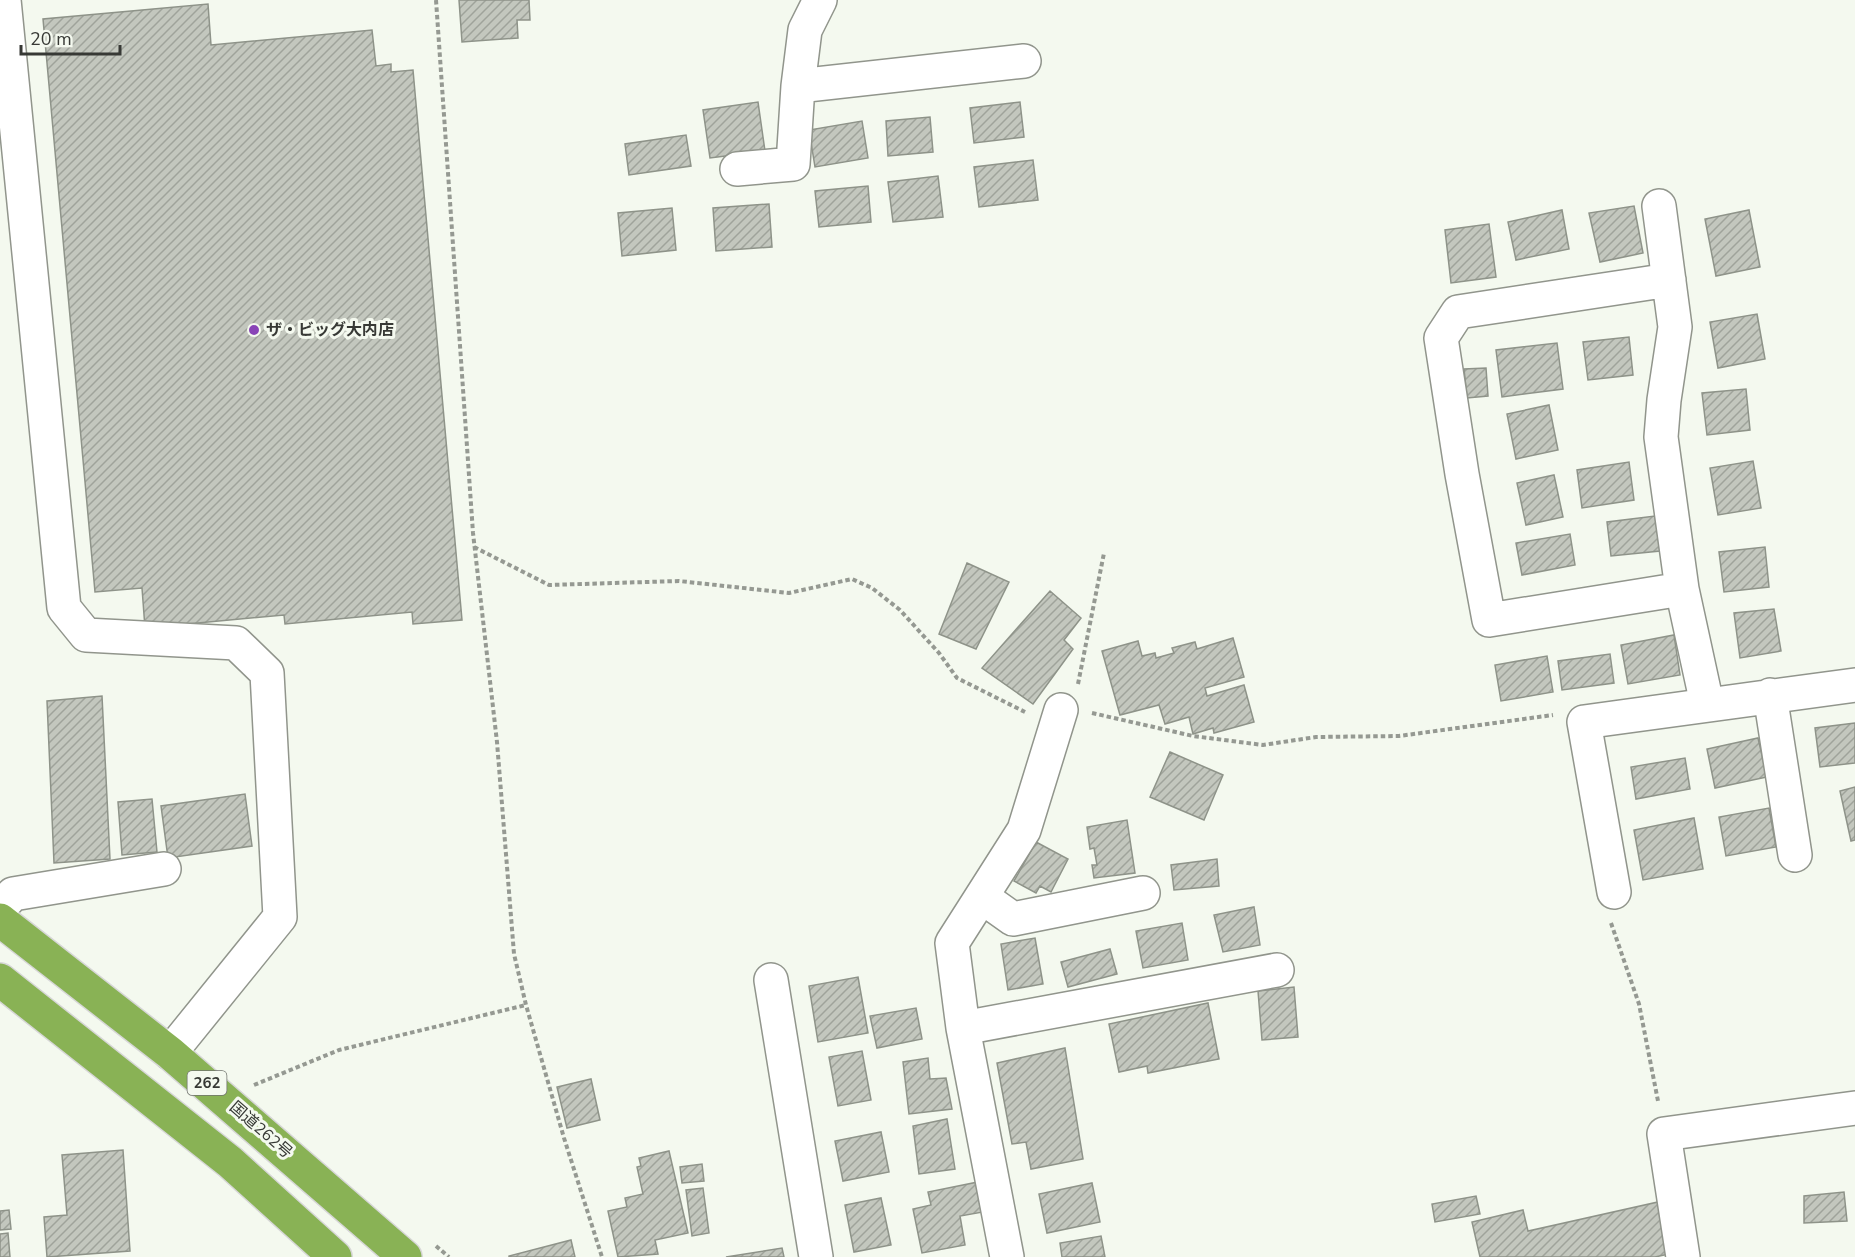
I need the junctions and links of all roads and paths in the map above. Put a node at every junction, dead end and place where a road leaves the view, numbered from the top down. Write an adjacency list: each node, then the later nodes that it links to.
1 (4, 0): 5 (street)
2 (436, 0): 10 (path)
3 (820, 0): 6 (street)
4 (1024, 61): 6 (street)
5 (6, 80): 30 (street)
6 (798, 86): 7 (street)
7 (737, 169)
8 (1659, 206): 9 (street)
9 (1669, 280): 12 (street); 12 (street)
10 (474, 547): 15 (path); 28 (path)
11 (1104, 553): 15 (path)
12 (1682, 589): 16 (street)
13 (1855, 685): 14 (street)
14 (1770, 695): 16 (street); 18 (street)
15 (1068, 701): 17 (path); 22 (street)
16 (1707, 704): 17 (street)
17 (1584, 722): 20 (street)
18 (1795, 855)
19 (164, 869): 23 (street)
20 (1614, 892): 33 (path)
21 (1143, 893): 22 (street)
22 (982, 897): 29 (street)
23 (0, 908)
24 (0, 920): 30 (highway, 国道262号 / 262)
25 (1277, 970): 29 (street)
26 (0, 980): 34 (highway)
27 (771, 980): 37 (street)
28 (526, 1005): 31 (path); 36 (path)
29 (963, 1028): 38 (street)
30 (170, 1053): 35 (highway, 国道262号 / 262)
31 (257, 1081)
32 (1855, 1108): 33 (street)
33 (1664, 1134): 39 (street)
34 (335, 1257)
35 (405, 1257)
36 (602, 1257)
37 (816, 1257)
38 (1006, 1257)
39 (1683, 1257)

